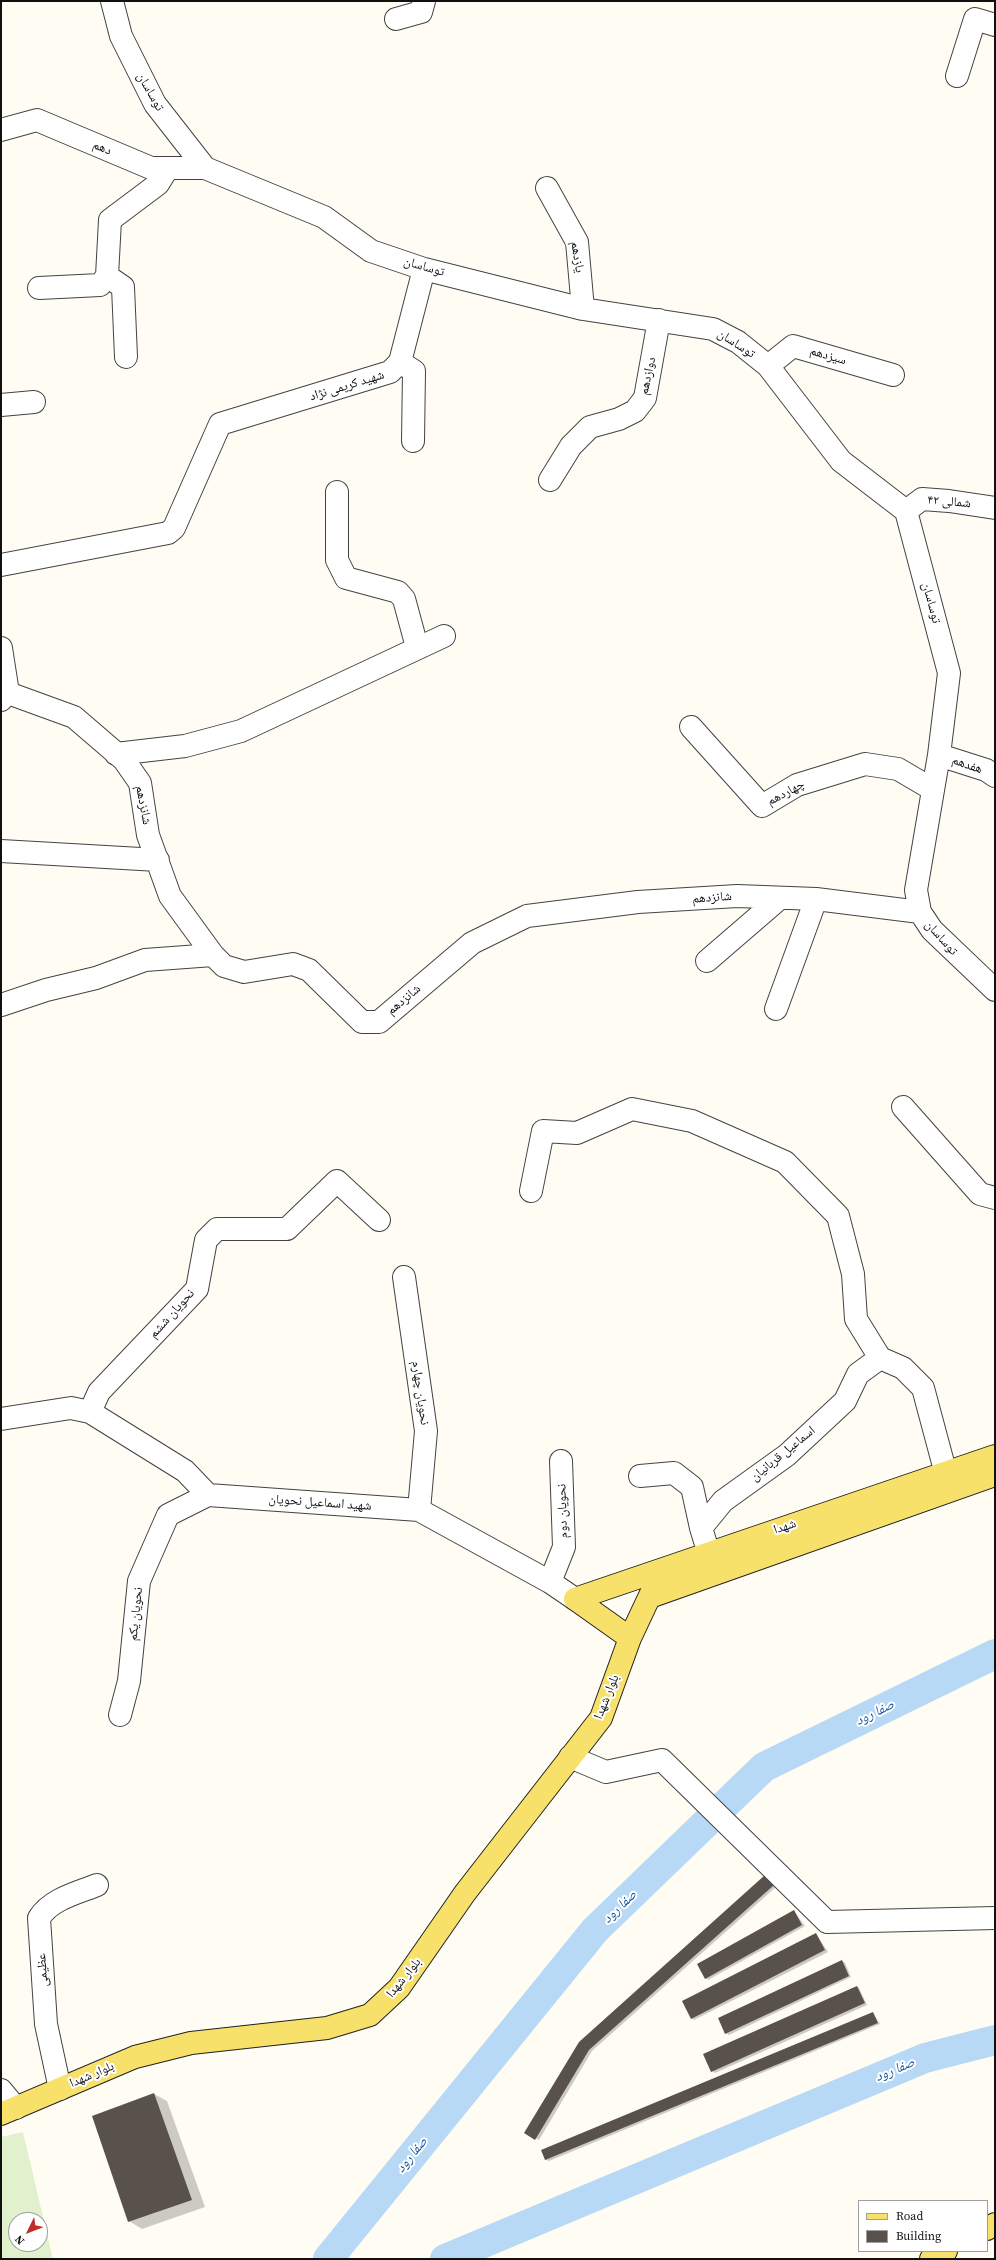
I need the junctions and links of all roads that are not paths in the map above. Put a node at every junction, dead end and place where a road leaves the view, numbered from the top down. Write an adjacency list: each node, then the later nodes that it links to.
1 (112, 1): 8 (street, توساسان)
2 (424, 1): 3 (street)
3 (396, 18)
4 (995, 25): 5 (street)
5 (957, 76)
6 (1, 130): 7 (street, دهم)
7 (168, 168): 8 (street, دهم); 11 (street)
8 (206, 168): 10 (street, توساسان)
9 (547, 188): 13 (street, یازدهم)
10 (424, 269): 13 (street, توساسان); 16 (street, شهید کریمی نژاد)
11 (107, 276): 12 (street); 15 (street)
12 (39, 288)
13 (583, 308): 14 (street, توساسان)
14 (659, 320): 17 (street, توساسان); 22 (street, دوازدهم)
15 (126, 357)
16 (400, 362): 21 (street); 26 (street, شهید کریمی نژاد)
17 (768, 366): 18 (street, سیزدهم); 25 (street, توساسان)
18 (893, 375)
19 (34, 402): 20 (street)
20 (1, 405)
21 (413, 441)
22 (550, 480)
23 (337, 492): 28 (street)
24 (995, 508): 25 (street, شمالی ۴۲)
25 (906, 511): 33 (street, توساسان)
26 (1, 565)
27 (444, 636): 28 (street)
28 (417, 647): 32 (street)
29 (1, 648): 30 (street)
30 (5, 697): 32 (street, شانزدهم)
31 (691, 727): 35 (street, چهاردهم)
32 (116, 754): 37 (street, شانزدهم)
33 (939, 755): 34 (street, هفدهم); 35 (street, توساسان)
34 (995, 776)
35 (932, 789): 40 (street, توساسان)
36 (1, 851): 37 (street)
37 (158, 860): 41 (street, شانزدهم)
38 (780, 898): 39 (street, شانزدهم); 41 (street, شانزدهم); 42 (street)
39 (816, 899): 40 (street, شانزدهم); 45 (street)
40 (920, 912): 43 (street, توساسان)
41 (213, 955): 44 (street)
42 (706, 960)
43 (995, 990)
44 (1, 1005)
45 (776, 1009)
46 (903, 1107): 48 (street)
47 (531, 1191): 51 (street)
48 (995, 1198)
49 (379, 1220): 52 (street, نحویان ششم)
50 (404, 1277): 60 (street, نحویان چهارم)
51 (880, 1358): 58 (street); 61 (street, اسماعیل قربانیان)
52 (90, 1412): 53 (street); 59 (street)
53 (1, 1419)
54 (995, 1456): 58 (main road, شهدا)
55 (561, 1461): 64 (street, نحویان دوم)
56 (995, 1475): 58 (main road, شهدا)
57 (640, 1476): 61 (street)
58 (948, 1481): 62 (main road, شهدا); 65 (main road, شهدا)
59 (208, 1495): 60 (street, شهید اسماعیل نحویان); 68 (street, نحویان یکم)
60 (419, 1510): 64 (street, شهید اسماعیل نحویان)
61 (701, 1528): 62 (street)
62 (709, 1554): 63 (main road, شهدا)
63 (662, 1570): 65 (main road, بلوار شهدا); 66 (main road, شهدا)
64 (550, 1582): 66 (street, شهید اسماعیل نحویان)
65 (650, 1597): 67 (main road, بلوار شهدا)
66 (575, 1599): 67 (main road, شهید اسماعیل نحویان)
67 (630, 1638): 69 (main road, بلوار شهدا)
68 (120, 1715)
69 (570, 1757): 71 (street); 72 (main road, بلوار شهدا)
70 (97, 1885): 72 (street, عظیمی)
71 (995, 1918)
72 (60, 2089): 74 (main road, بلوار شهدا)
73 (1, 2090): 74 (street)
74 (8, 2111)
75 (944, 2252): 76 (main road)
76 (931, 2259)

